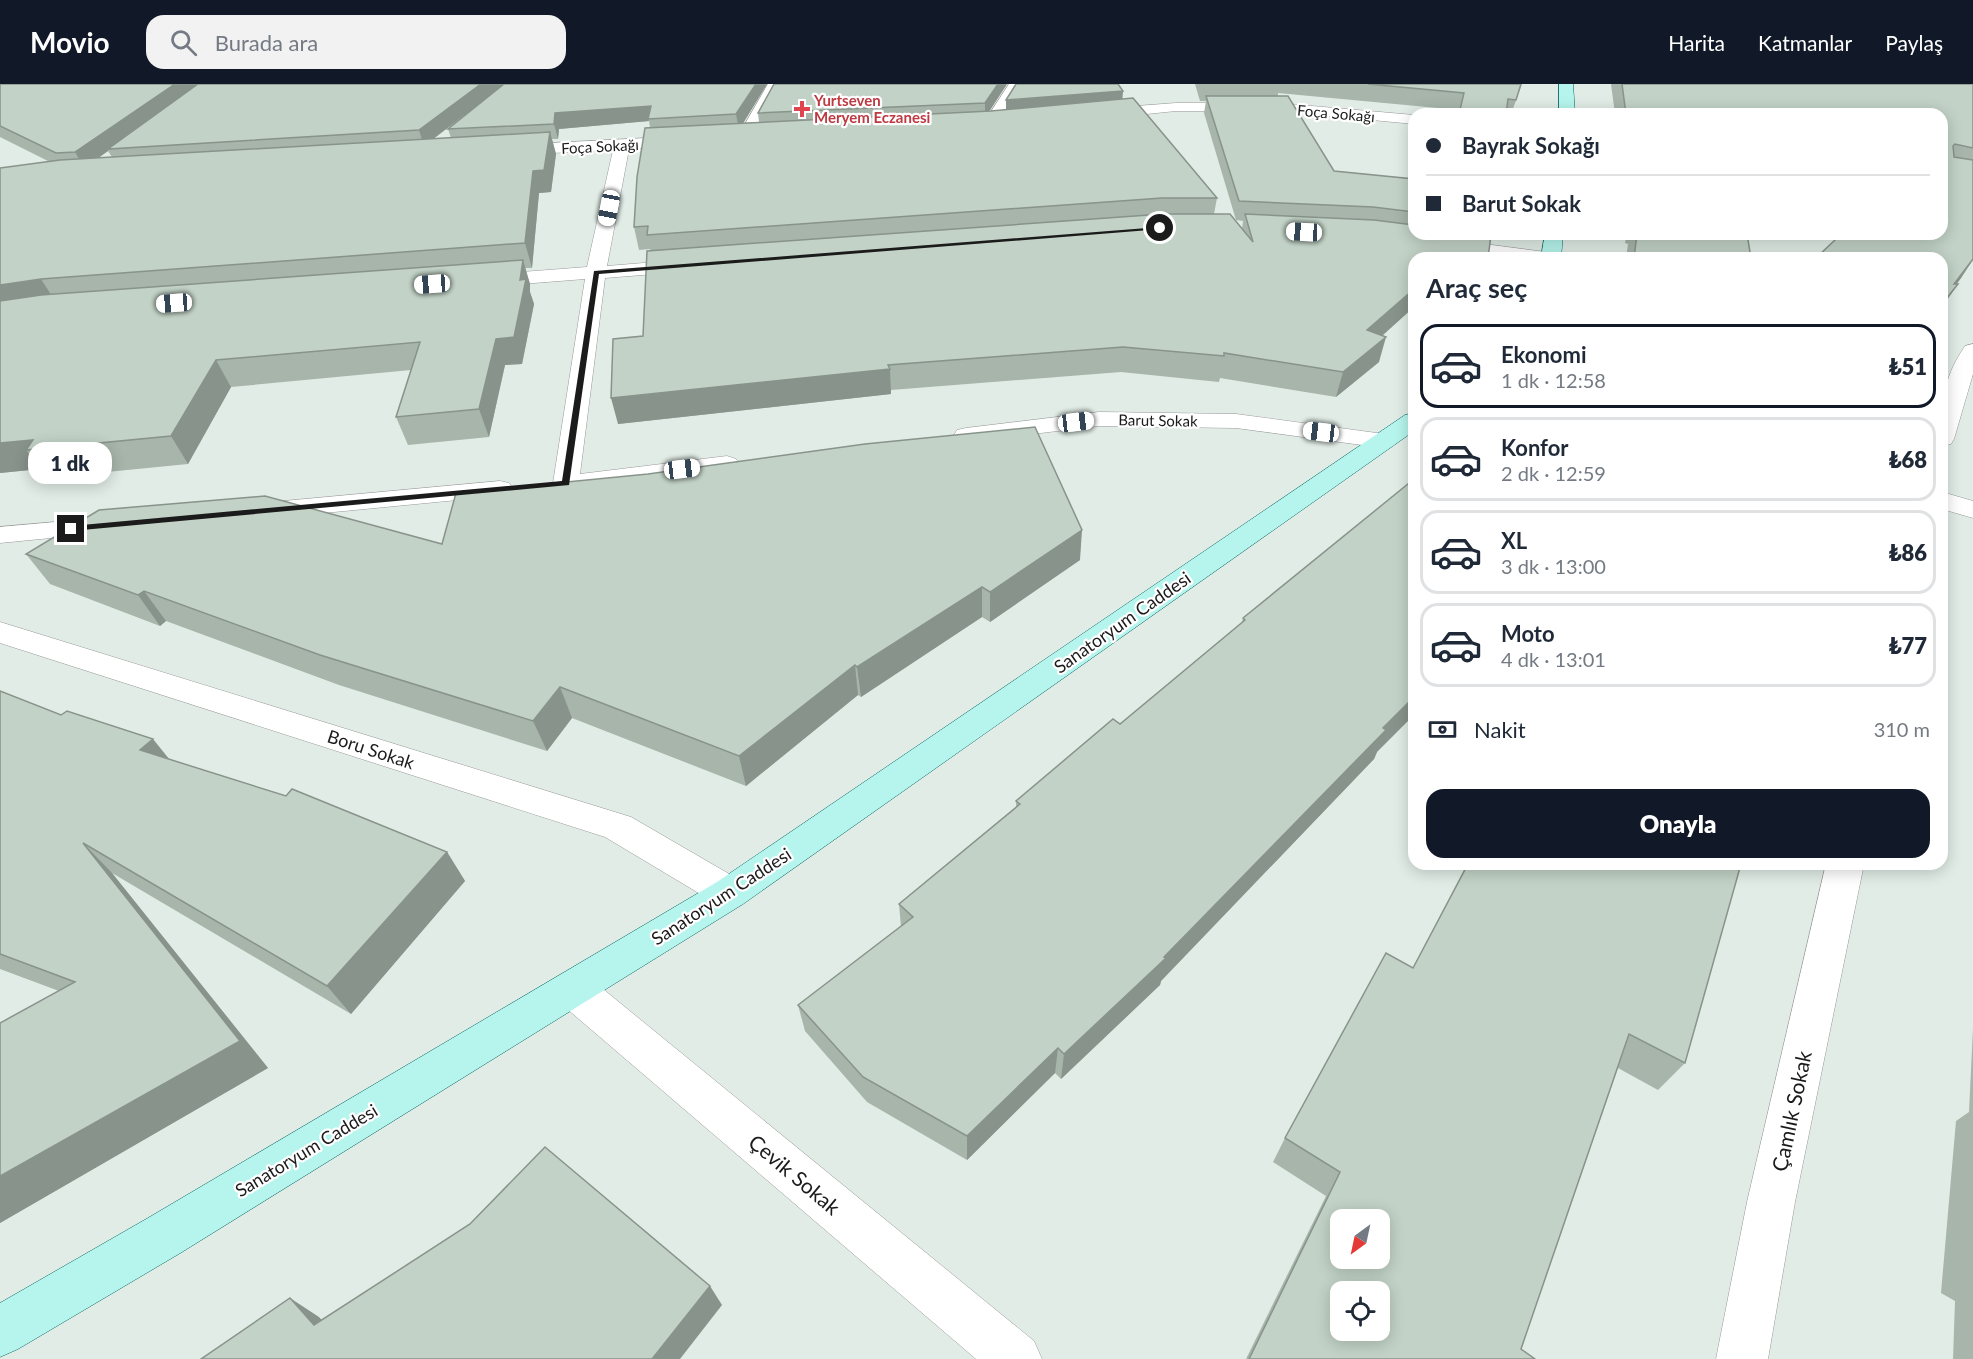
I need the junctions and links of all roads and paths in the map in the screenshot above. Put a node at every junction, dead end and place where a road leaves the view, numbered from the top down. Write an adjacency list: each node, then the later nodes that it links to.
1 (775, 84): 8 (street)
2 (1016, 84): 7 (street)
3 (1566, 84): 4 (main road)
4 (1567, 108)
5 (1084, 116): 6 (street, Foça Sokağı)
6 (1408, 119)
7 (1014, 122)
8 (768, 137)
9 (700, 141): 10 (street, Foça Sokağı)
10 (621, 145): 11 (street, Foça Sokağı); 15 (street)
11 (497, 150)
12 (1427, 243): 13 (street)
13 (1500, 252)
14 (714, 263): 15 (street)
15 (596, 272): 16 (street); 23 (street)
16 (467, 282)
17 (1973, 351): 18 (street)
18 (1948, 419)
19 (1408, 424): 21 (main road, Sanatoryum Caddesi)
20 (945, 438): 21 (street, Barut Sokak)
21 (1384, 441): 31 (main road, Sanatoryum Caddesi)
22 (756, 460): 23 (street)
23 (542, 485): 26 (street)
24 (1948, 502): 25 (street)
25 (1973, 510)
26 (236, 513)
27 (141, 522): 28 (street)
28 (0, 535)
29 (0, 632): 31 (street, Boru Sokak)
30 (1844, 870): 35 (street, Çamlık Sokak)
31 (730, 893): 32 (main road, Sanatoryum Caddesi)
32 (573, 989): 33 (main road, Sanatoryum Caddesi); 34 (street, Çevik Sokak)
33 (0, 1331)
34 (1016, 1359)
35 (1742, 1359)

